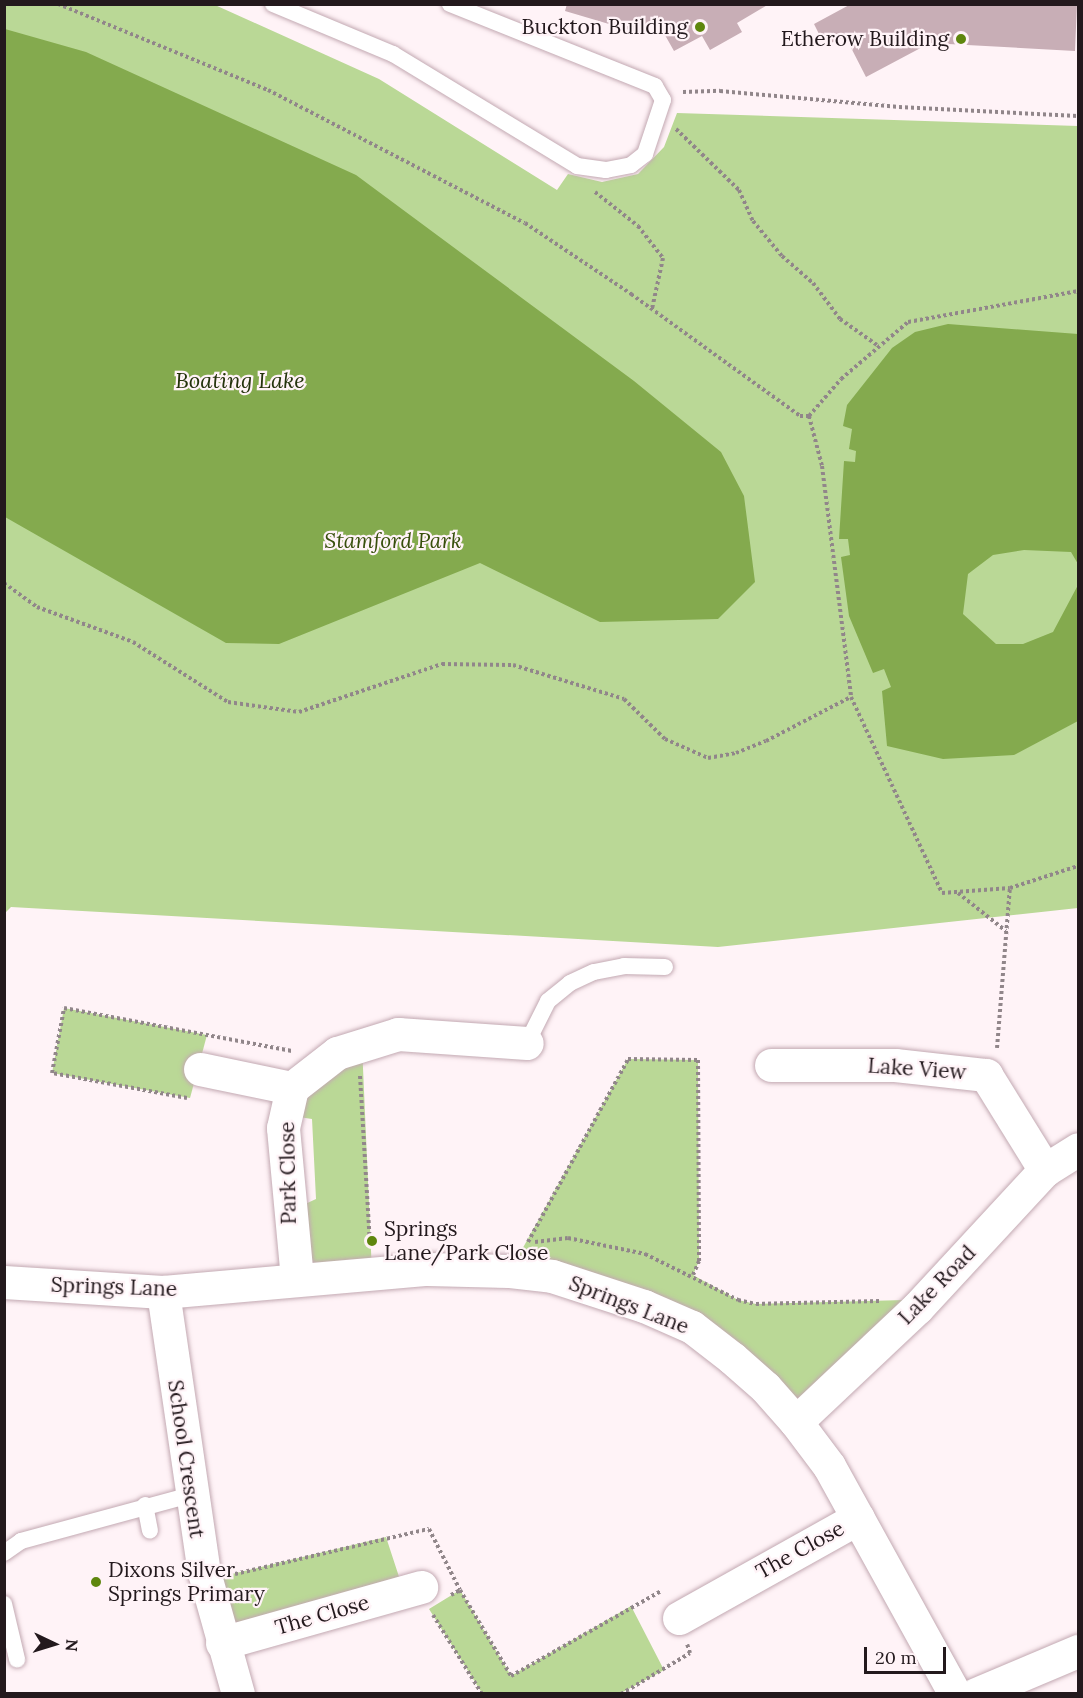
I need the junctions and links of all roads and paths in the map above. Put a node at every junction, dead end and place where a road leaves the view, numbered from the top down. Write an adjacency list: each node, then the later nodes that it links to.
1 (58, 4): 8 (path)
2 (273, 4): 6 (lane)
3 (450, 4): 4 (lane)
4 (662, 100): 5 (path); 6 (lane); 9 (path)
5 (1078, 116)
6 (577, 166): 8 (path)
7 (1078, 291): 9 (path)
8 (652, 309): 10 (path)
9 (877, 345): 10 (path)
10 (809, 416): 12 (path)
11 (4, 583): 12 (path)
12 (851, 697): 15 (path)
13 (1078, 866): 14 (path)
14 (1010, 888): 15 (path); 16 (path)
15 (958, 892): 16 (path)
16 (1006, 931): 22 (path)
17 (665, 967): 18 (lane)
18 (527, 1043): 19 (street)
19 (362, 1045): 23 (street); 28 (path)
20 (771, 1065): 22 (street, Lake View)
21 (200, 1069): 23 (street)
22 (986, 1075): 25 (street, Lake View)
23 (292, 1089): 30 (street, Park Close)
24 (1078, 1149): 25 (street, Lake Road)
25 (1045, 1170): 33 (street, Lake Road)
26 (529, 1242): 27 (path); 29 (path); 29 (path)
27 (510, 1271): 28 (street, Springs Lane); 34 (street, Springs Lane)
28 (372, 1273): 30 (street, Springs Lane)
29 (693, 1275): 33 (path)
30 (297, 1279): 32 (street, Springs Lane)
31 (4, 1282): 32 (street, Springs Lane)
32 (163, 1292): 35 (street, School Crescent)
33 (917, 1308): 34 (street, Lake Road)
34 (796, 1422): 37 (street, Springs Lane)
35 (190, 1495): 36 (lane); 40 (street, School Crescent)
36 (145, 1505): 38 (lane); 39 (lane)
37 (858, 1518): 44 (street, The Close); 51 (street, Springs Lane)
38 (150, 1531)
39 (4, 1553)
40 (204, 1572): 41 (path); 45 (street, School Crescent)
41 (460, 1590): 42 (path); 44 (path)
42 (425, 1598): 45 (street, The Close); 49 (path)
43 (4, 1604): 47 (lane)
44 (679, 1618): 50 (path)
45 (222, 1643): 48 (street, School Crescent)
46 (1078, 1651): 52 (street)
47 (17, 1659)
48 (237, 1694)
49 (482, 1694)
50 (621, 1694)
51 (956, 1694)
52 (976, 1694)

